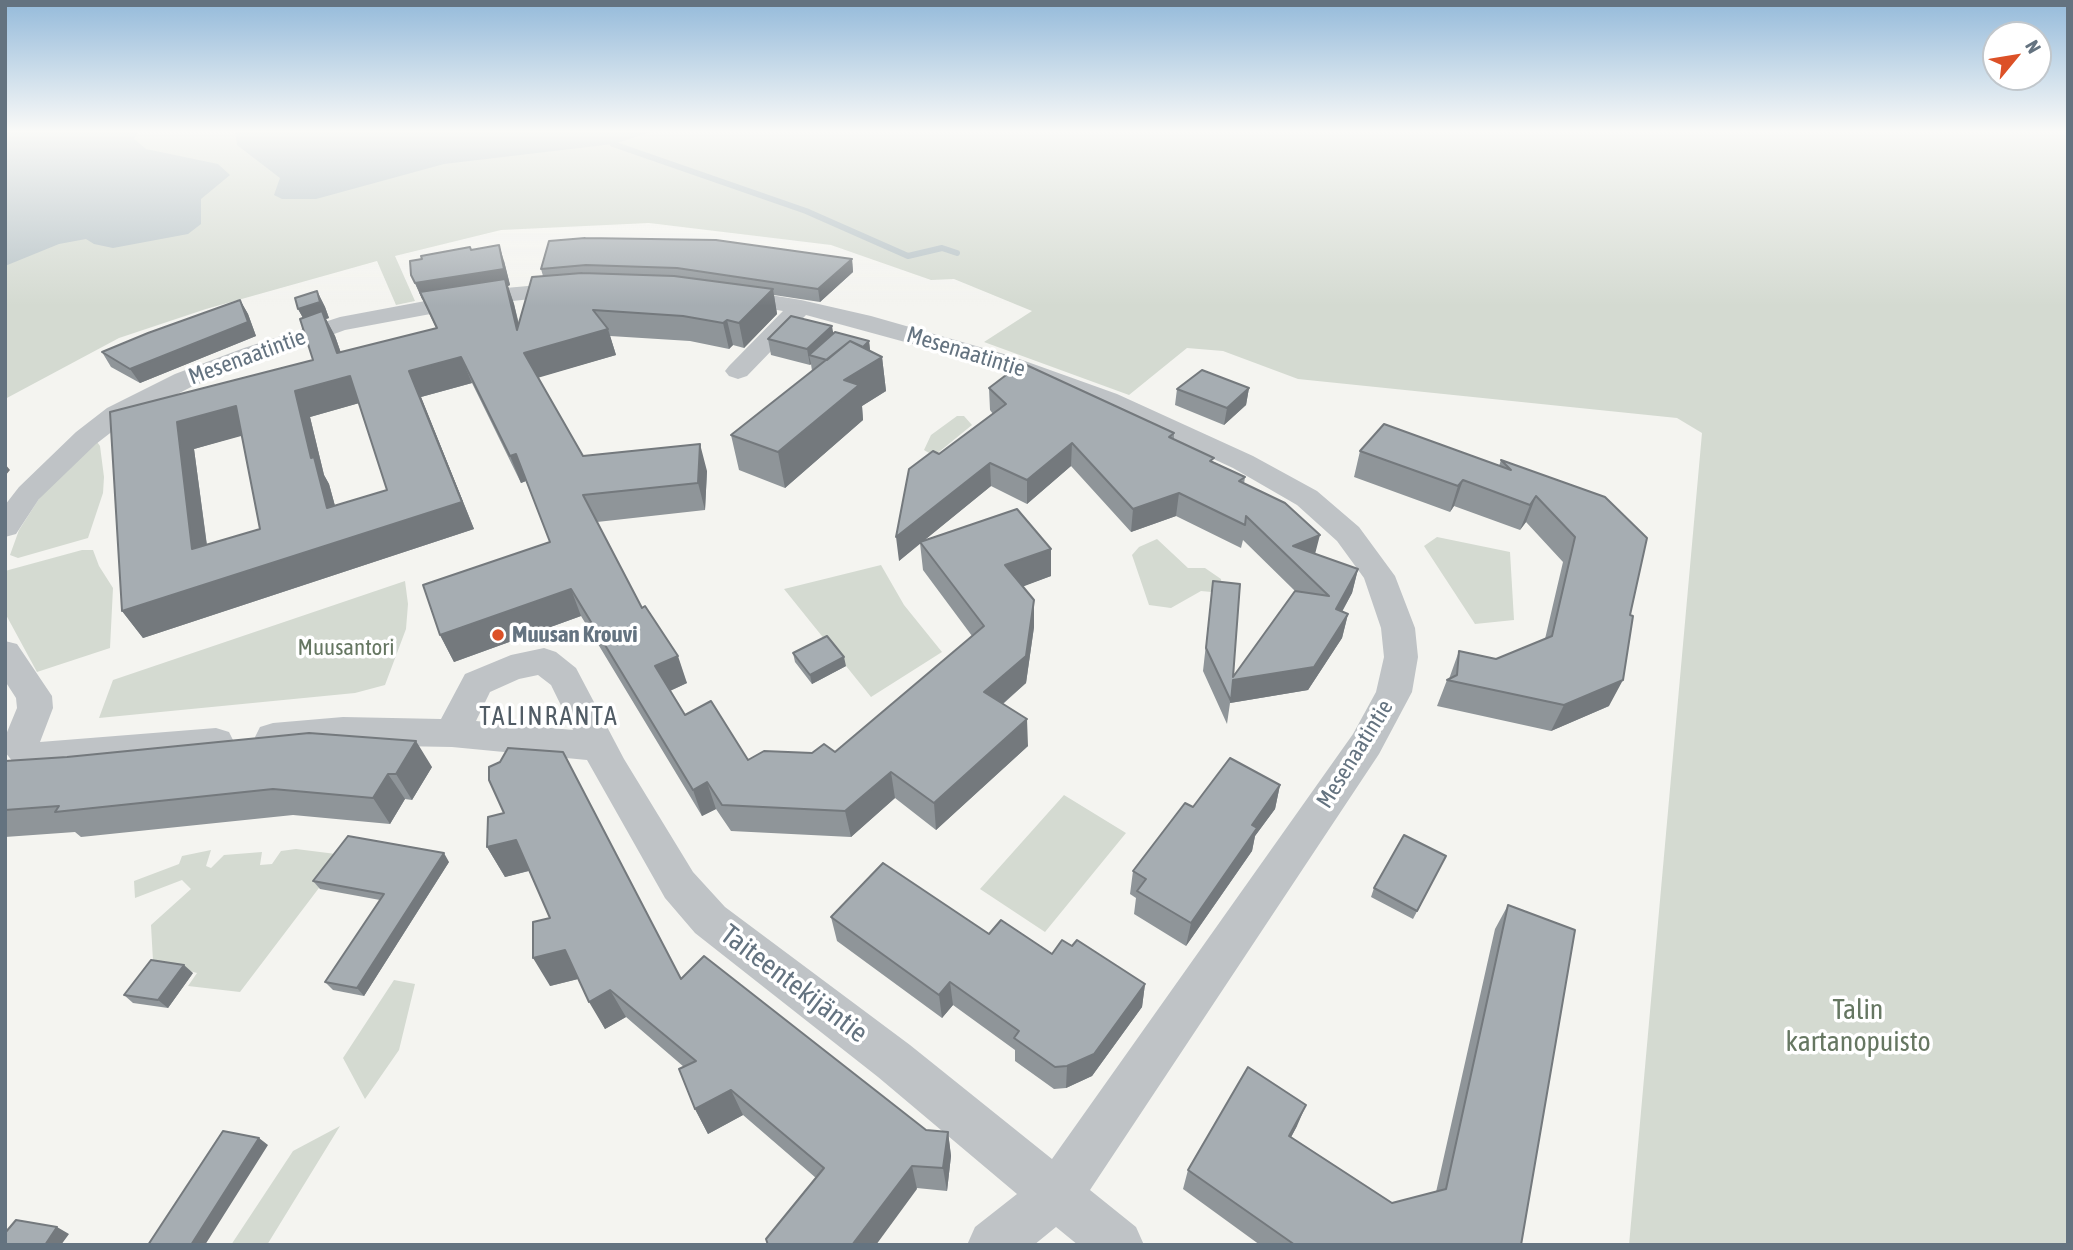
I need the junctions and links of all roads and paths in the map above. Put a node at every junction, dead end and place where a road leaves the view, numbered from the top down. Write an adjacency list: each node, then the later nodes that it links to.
1 (590, 288): 5 (street, Mesenaatintie)
2 (705, 293): 3 (street, Mesenaatintie)
3 (801, 307): 4 (street); 9 (street, Mesenaatintie)
4 (738, 371)
5 (5, 527)
6 (5, 653): 7 (street)
7 (452, 733): 8 (street); 8 (street, Taiteentekijäntie)
8 (600, 747): 9 (street, Taiteentekijäntie)
9 (1056, 1195): 10 (street, Mesenaatintie); 11 (street, Taiteentekijäntie)
10 (993, 1245)
11 (1118, 1245)

